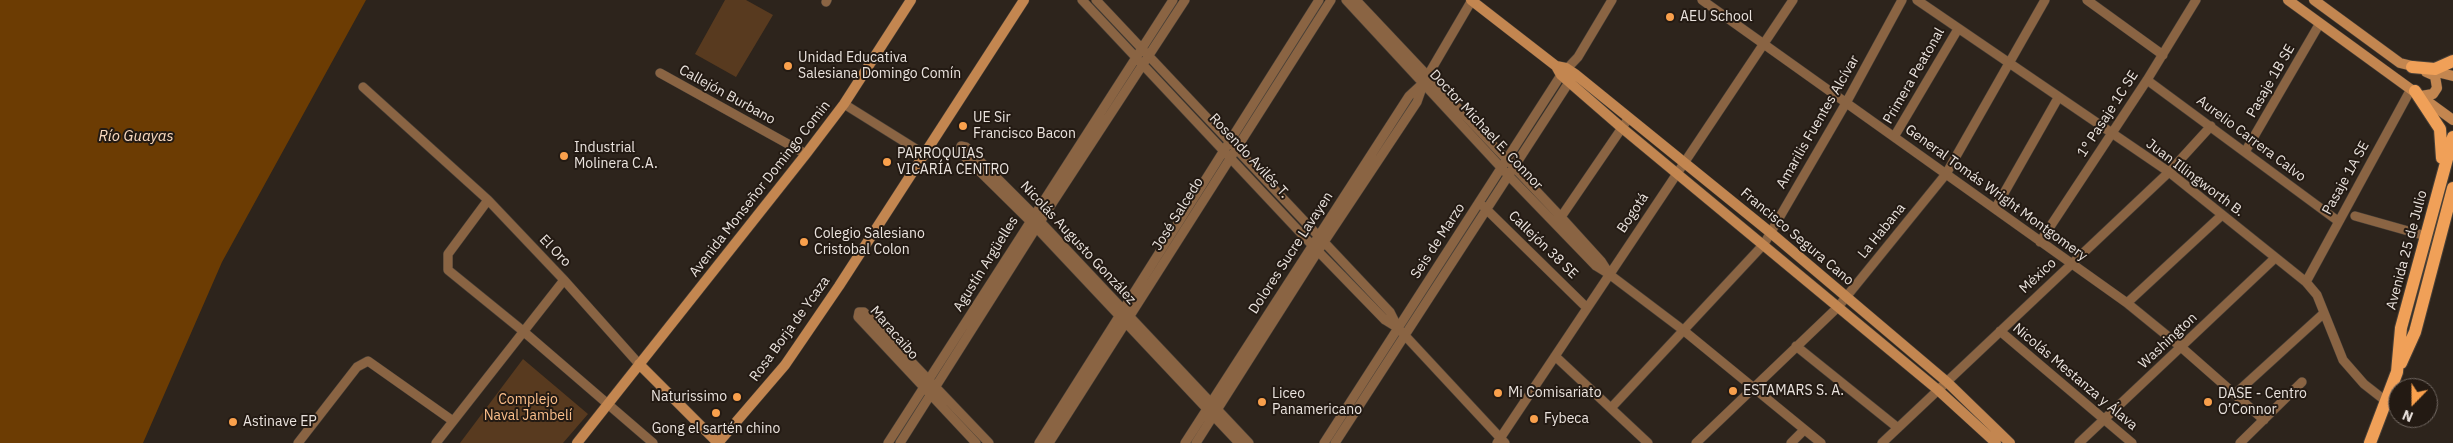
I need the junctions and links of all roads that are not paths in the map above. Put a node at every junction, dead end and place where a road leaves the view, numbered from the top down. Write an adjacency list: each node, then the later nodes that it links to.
1 (911, 0): 43 (main road, Avenida Monseñor Domingo Comin)
2 (1024, 0): 54 (main road, Rosa Borja de Ycaza)
3 (1082, 0): 26 (street, Rosendo Avilés T.)
4 (1096, 0): 26 (street, Rosendo Avilés T.)
5 (1173, 0): 26 (street, Agustín Argüelles)
6 (1185, 0): 28 (street, Agustín Argüelles)
7 (1319, 0): 30 (street, José Salcedo)
8 (1331, 0): 30 (street, José Salcedo)
9 (1346, 0): 24 (street, Doctor Michael E. Connor)
10 (1356, 0): 24 (street, Doctor Michael E. Connor)
11 (1472, 0): 35 (main road, Francisco Segura Cano); 37 (street, Dolores Sucre Lavayen)
12 (1612, 0): 35 (street, Seis de Marzo)
13 (1702, 0): 25 (street, General Tomás Wright Montgomery)
14 (1793, 0): 25 (street, Bogotá)
15 (1902, 0): 42 (street, Amarilis Fuentes Alcívar)
16 (1917, 0): 23 (street, Juan Illingworth B.)
17 (2045, 0): 31 (street, La Habana)
18 (2087, 0): 27 (street)
19 (2196, 0): 27 (street, 1° Pasaje 1C SE)
20 (2288, 0): 22 (main road)
21 (2314, 0): 33 (main road)
22 (2320, 23): 40 (main road); 52 (street, Pasaje 1B SE)
23 (1958, 29): 31 (street, Juan Illingworth B.); 49 (street, Primera Peatonal)
24 (1391, 42): 37 (street, Doctor Michael E. Connor)
25 (1764, 44): 42 (street, General Tomás Wright Montgomery); 55 (street, Bogotá)
26 (1139, 53): 28 (street, Rosendo Avilés T.); 32 (street, Rosendo Avilés T.); 48 (street, Agustín Argüelles)
27 (2163, 55): 38 (street, 1° Pasaje 1C SE)
28 (1148, 57): 32 (street, Agustín Argüelles); 51 (street, Rosendo Avilés T.)
29 (2453, 61): 33 (main road)
30 (1285, 62): 51 (street, José Salcedo)
31 (2007, 63): 41 (street, Juan Illingworth B.); 60 (street, La Habana)
32 (1143, 65): 48 (street, Agustín Argüelles); 51 (street, Rosendo Avilés T.)
33 (2418, 69): 36 (main road); 40 (main road)
34 (660, 73): 53 (street, Callejón Burbano)
35 (1565, 73): 45 (main road, Francisco Segura Cano); 56 (street, Seis de Marzo); 57 (street, Seis de Marzo)
36 (2453, 76)
37 (1426, 79): 56 (street, Doctor Michael E. Connor); 74 (street, Dolores Sucre Lavayen)
38 (2147, 80): 46 (street, Aurelio Carrera Calvo); 47 (street, 1° Pasaje 1C SE)
39 (363, 87): 63 (street, El Oro)
40 (2415, 92): 44 (main road); 61 (main road); 70 (street, Pasaje 1A SE)
41 (2058, 98): 47 (street, Juan Illingworth B.); 65 (street)
42 (1846, 103): 49 (street, General Tomás Wright Montgomery); 71 (street, Amarilis Fuentes Alcívar)
43 (844, 104): 53 (main road, Avenida Monseñor Domingo Comin); 54 (street)
44 (2453, 120)
45 (1625, 123): 55 (main road, Francisco Segura Cano); 58 (main road, Francisco Segura Cano); 68 (street)
46 (2211, 126): 52 (street, Aurelio Carrera Calvo); 59 (street, México)
47 (2112, 134): 59 (street, Juan Illingworth B.); 73 (street, 1° Pasaje 1C SE)
48 (1090, 137): 69 (street, Agustín Argüelles)
49 (1894, 137): 60 (street, General Tomás Wright Montgomery)
50 (2453, 137): 61 (main road, Avenida 25 de Julio)
51 (1230, 149): 74 (street, Rosendo Avilés T.); 88 (street, José Salcedo)
52 (2246, 152): 70 (street, Aurelio Carrera Calvo)
53 (806, 154): 96 (main road, Avenida Monseñor Domingo Comin)
54 (924, 154): 120 (main road, Rosa Borja de Ycaza)
55 (1684, 162): 58 (street, Bogotá); 71 (main road, Francisco Segura Cano)
56 (1504, 164): 57 (street, Doctor Michael E. Connor); 64 (street, Seis de Marzo)
57 (1511, 172): 64 (street, Seis de Marzo); 68 (street, Doctor Michael E. Connor); 80 (street, Doctor Michael E. Connor)
58 (1677, 172): 75 (main road, Francisco Segura Cano); 80 (street, Bogotá)
59 (2168, 172): 66 (street, Juan Illingworth B.); 78 (street, México)
60 (1946, 174): 65 (street, General Tomás Wright Montgomery); 83 (street, La Habana)
61 (2442, 178): 72 (main road, Avenida 25 de Julio)
62 (2453, 188): 97 (main road, Avenida 25 de Julio)
63 (488, 200): 81 (street, El Oro); 90 (street)
64 (1483, 206): 77 (street, Seis de Marzo); 79 (street, Seis de Marzo); 86 (street, Callejón 38 SE)
65 (1995, 209): 73 (street, General Tomás Wright Montgomery)
66 (2222, 215): 76 (street, Juan Illingworth B.); 84 (street)
67 (2355, 216): 72 (street)
68 (1561, 217): 80 (street, Doctor Michael E. Connor)
69 (1035, 221): 69 (street, Nicolás Augusto González); 88 (street, Nicolás Augusto González); 100 (street, Agustín Argüelles)
70 (2338, 221): 82 (street, Pasaje 1A SE)
71 (1770, 233): 75 (street, Amarilis Fuentes Alcívar); 83 (main road, Francisco Segura Cano)
72 (2426, 236): 97 (main road, Avenida 25 de Julio)
73 (2040, 242): 78 (street, General Tomás Wright Montgomery)
74 (1318, 244): 91 (street, Rosendo Avilés T.); 108 (street, Dolores Sucre Lavayen)
75 (1764, 244): 85 (main road, Francisco Segura Cano); 89 (street, Amarilis Fuentes Alcívar)
76 (2275, 258): 82 (street, Juan Illingworth B.); 94 (street, Washington)
77 (1442, 259): 79 (street); 91 (street, Seis de Marzo)
78 (2071, 264): 84 (street, General Tomás Wright Montgomery); 92 (street, México)
79 (1450, 266): 91 (street, Seis de Marzo)
80 (1609, 274): 86 (street, Bogotá); 89 (street, Doctor Michael E. Connor)
81 (564, 280): 90 (street); 96 (street, El Oro)
82 (2306, 282): 87 (street, Juan Illingworth B.)
83 (1847, 297): 85 (street, La Habana); 98 (main road, Francisco Segura Cano)
84 (2127, 303): 94 (street, General Tomás Wright Montgomery)
85 (1838, 307): 93 (street, La Habana); 102 (main road, Francisco Segura Cano)
86 (1587, 308): 95 (street, Bogotá)
87 (2324, 312): 103 (street); 104 (street, Juan Illingworth B.)
88 (1123, 317): 105 (street, José Salcedo); 108 (street, Nicolás Augusto González)
89 (1683, 330): 101 (street, Doctor Michael E. Connor); 107 (street, Amarilis Fuentes Alcívar)
90 (523, 331): 106 (street); 112 (street)
91 (1401, 332): 109 (street, Seis de Marzo); 115 (street, Rosendo Avilés T.)
92 (2000, 332): 98 (street, México); 110 (street, Nicolás Mestanza y Álava)
93 (1796, 346): 101 (street, La Habana); 113 (street)
94 (2181, 346): 103 (street, General Tomás Wright Montgomery); 110 (street, Washington)
95 (1555, 356): 107 (street); 115 (street, Bogotá)
96 (639, 364): 106 (main road, Avenida Monseñor Domingo Comin); 120 (main road, El Oro)
97 (2397, 372): 104 (main road, Avenida 25 de Julio)
98 (1947, 382): 102 (street, México); 139 (main road, Francisco Segura Cano)
99 (2302, 382): 111 (street)
100 (930, 387): 100 (street, Maracaibo); 121 (street, Agustín Argüelles); 122 (street, Agustín Argüelles); 123 (street, Maracaibo); 124 (street, Maracaibo)
101 (1754, 387): 114 (street, Doctor Michael E. Connor); 134 (street, La Habana)
102 (1938, 390): 113 (street, México); 138 (main road, Francisco Segura Cano)
103 (2235, 394): 111 (street, General Tomás Wright Montgomery)
104 (2387, 402): 143 (main road, Avenida 25 de Julio)
105 (1068, 403): 125 (street, José Salcedo); 126 (street, José Salcedo)
106 (608, 404): 118 (main road, Avenida Monseñor Domingo Comin); 119 (street)
107 (1611, 408): 133 (street)
108 (1211, 410): 127 (street, Dolores Sucre Lavayen); 128 (street, Dolores Sucre Lavayen); 129 (street, Nicolás Augusto González); 130 (street, Nicolás Augusto González)
109 (1347, 417): 131 (street, Seis de Marzo); 132 (street, Seis de Marzo)
110 (2104, 420): 140 (street, Washington); 141 (street, Nicolás Mestanza y Álava)
111 (2264, 420): 142 (street)
112 (453, 421): 116 (street); 117 (street)
113 (1898, 428): 137 (street, México)
114 (1804, 430): 135 (street); 136 (street, Doctor Michael E. Connor)
115 (1501, 441)
116 (301, 442)
117 (436, 443)
118 (577, 443)
119 (653, 443)
120 (718, 443)
121 (888, 443)
122 (900, 443)
123 (976, 443)
124 (989, 443)
125 (1039, 443)
126 (1049, 443)
127 (1185, 443)
128 (1196, 443)
129 (1239, 443)
130 (1249, 443)
131 (1324, 443)
132 (1335, 443)
133 (1648, 443)
134 (1696, 443)
135 (1791, 443)
136 (1821, 443)
137 (1882, 443)
138 (1996, 443)
139 (2010, 443)
140 (2079, 443)
141 (2132, 443)
142 (2240, 443)
143 (2370, 443)

